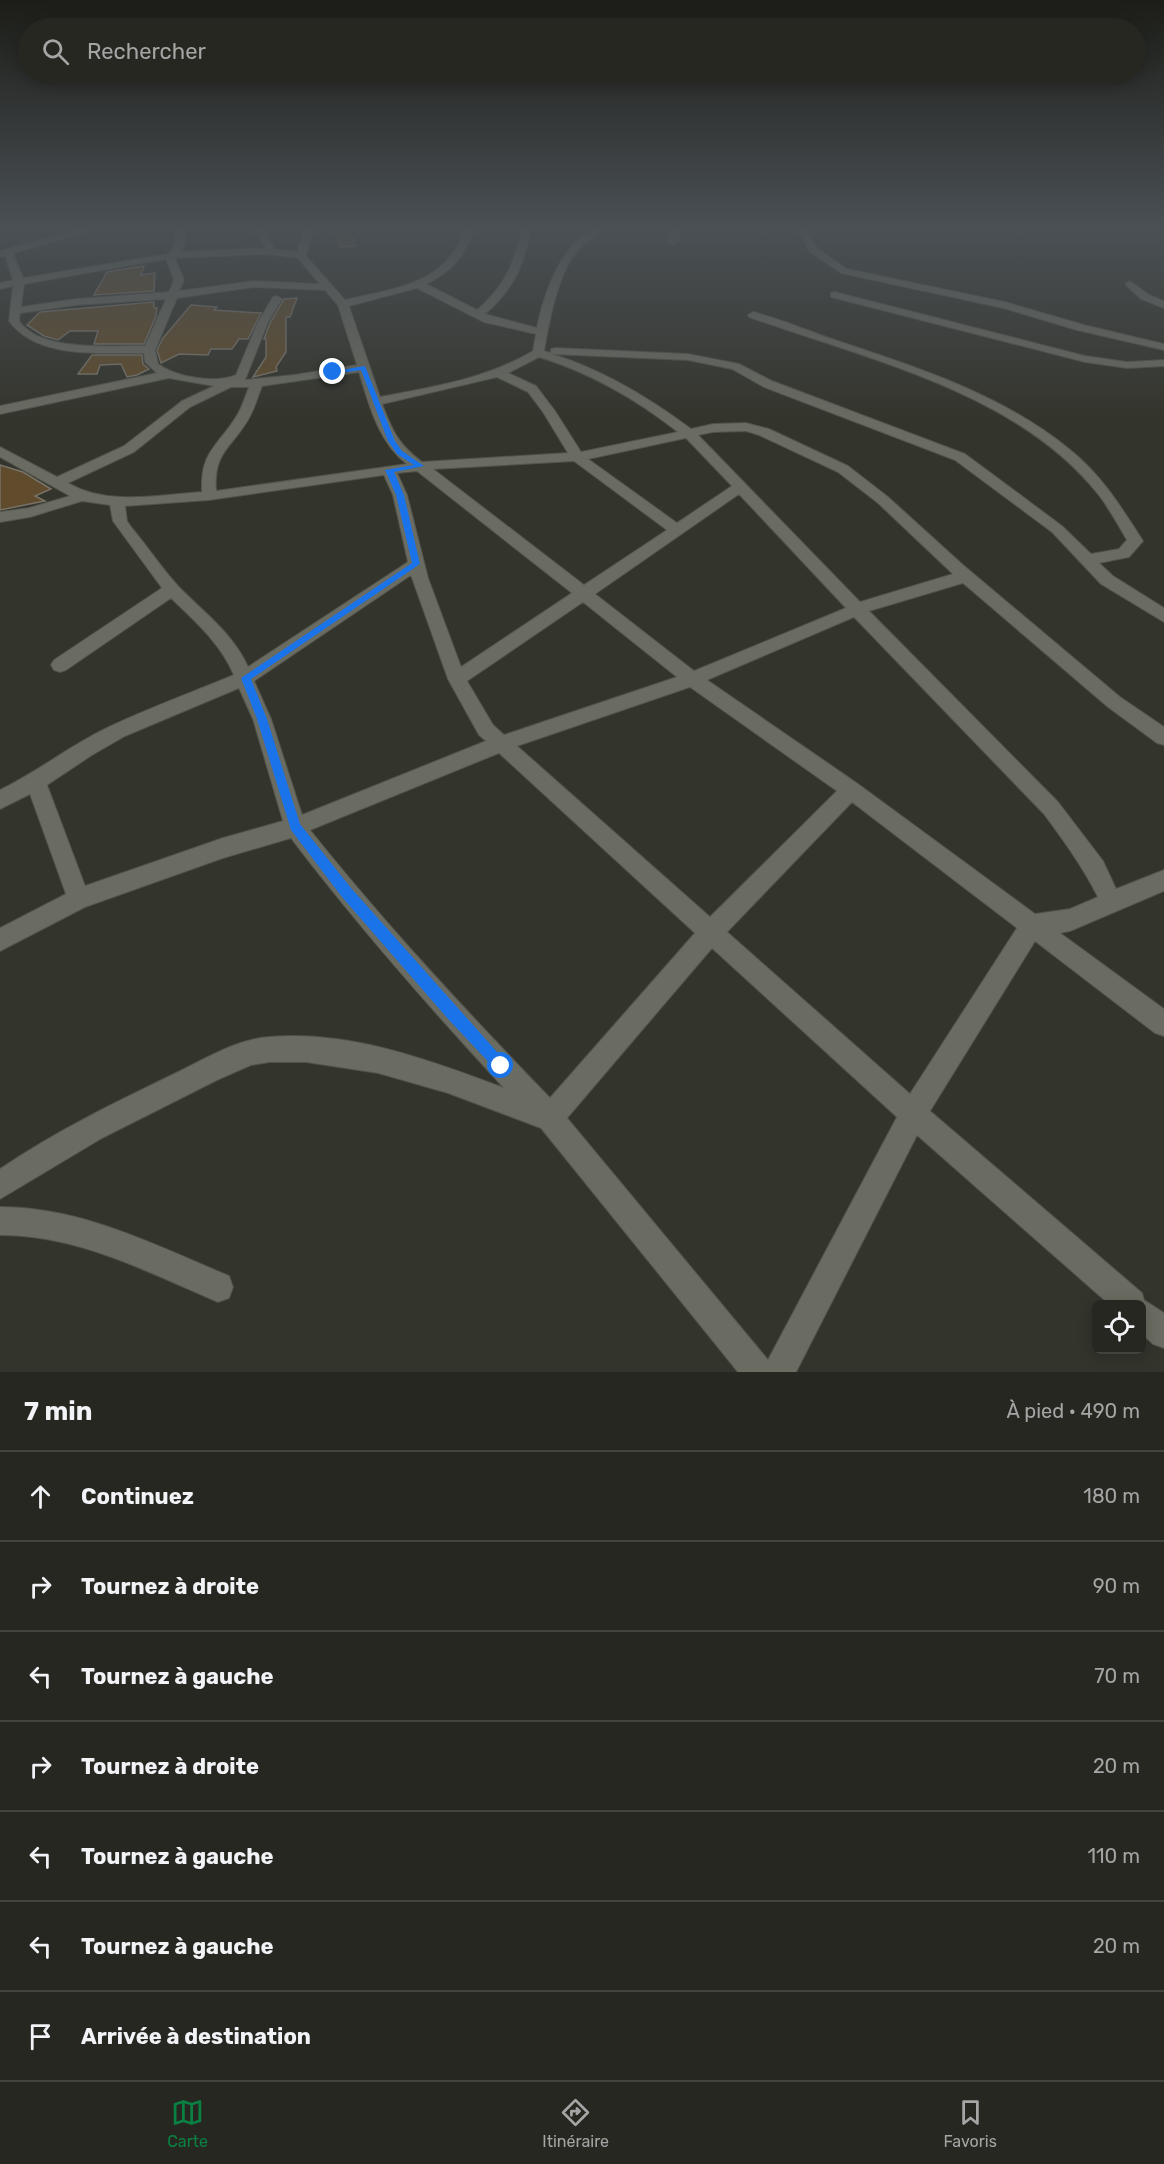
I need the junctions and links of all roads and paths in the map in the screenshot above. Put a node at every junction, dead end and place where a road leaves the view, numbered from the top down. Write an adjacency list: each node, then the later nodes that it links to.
1 (17, 294): 15 (street)
2 (180, 294): 10 (street)
3 (335, 294): 13 (street)
4 (380, 294): 13 (street)
5 (437, 294): 16 (street)
6 (500, 294): 16 (street)
7 (552, 294): 18 (street)
8 (953, 294): 19 (street)
9 (1141, 294): 14 (street)
10 (173, 295): 15 (street); 20 (street)
11 (835, 295): 22 (street)
12 (277, 299): 27 (street)
13 (343, 304): 23 (street)
14 (1164, 305)
15 (15, 311): 20 (street)
16 (477, 315): 18 (street)
17 (753, 315): 42 (street)
18 (540, 332): 21 (street)
19 (1164, 347)
20 (149, 350): 25 (street)
21 (538, 352): 24 (street); 30 (street); 42 (street)
22 (1164, 363)
23 (363, 368): 26 (street); 28 (street)
24 (496, 372): 28 (street); 32 (street)
25 (170, 374): 27 (street); 29 (street)
26 (257, 383): 27 (street); 37 (street)
27 (232, 384): 35 (street)
28 (376, 402): 33 (street)
29 (0, 410)
30 (691, 435): 32 (street); 36 (street); 44 (street)
31 (0, 451): 35 (street)
32 (577, 457): 33 (street); 41 (street)
33 (420, 466): 34 (street); 46 (street)
34 (389, 470): 37 (street); 43 (street)
35 (59, 482): 38 (street)
36 (742, 486): 41 (street); 47 (street)
37 (209, 496): 39 (street)
38 (82, 497): 39 (street); 40 (street)
39 (117, 502): 45 (street)
40 (0, 517)
41 (677, 530): 46 (street)
42 (1087, 560): 48 (street)
43 (416, 564): 50 (street); 51 (street)
44 (966, 576): 47 (street); 53 (street)
45 (172, 589): 49 (street); 50 (street)
46 (585, 594): 51 (street); 52 (street)
47 (858, 609): 52 (street); 61 (street)
48 (1164, 616)
49 (60, 664)
50 (245, 678): 55 (street); 58 (street)
51 (458, 679): 54 (street)
52 (692, 679): 54 (street); 56 (street)
53 (1164, 737)
54 (500, 744): 58 (street); 63 (street)
55 (36, 782): 57 (street); 60 (street)
56 (850, 790): 62 (street); 63 (street)
57 (0, 800)
58 (295, 827): 60 (street); 67 (street)
59 (1164, 879): 61 (street)
60 (79, 898): 64 (street)
61 (1112, 902): 62 (street)
62 (1031, 926): 65 (street); 66 (street)
63 (711, 933): 66 (street); 67 (street)
64 (0, 940)
65 (1164, 1024)
66 (913, 1114): 71 (street); 75 (street)
67 (550, 1118): 68 (street); 74 (street)
68 (0, 1185)
69 (0, 1221): 70 (street)
70 (218, 1287)
71 (1125, 1300)
72 (1146, 1317): 73 (street)
73 (1164, 1333)
74 (758, 1372)
75 (779, 1372)

